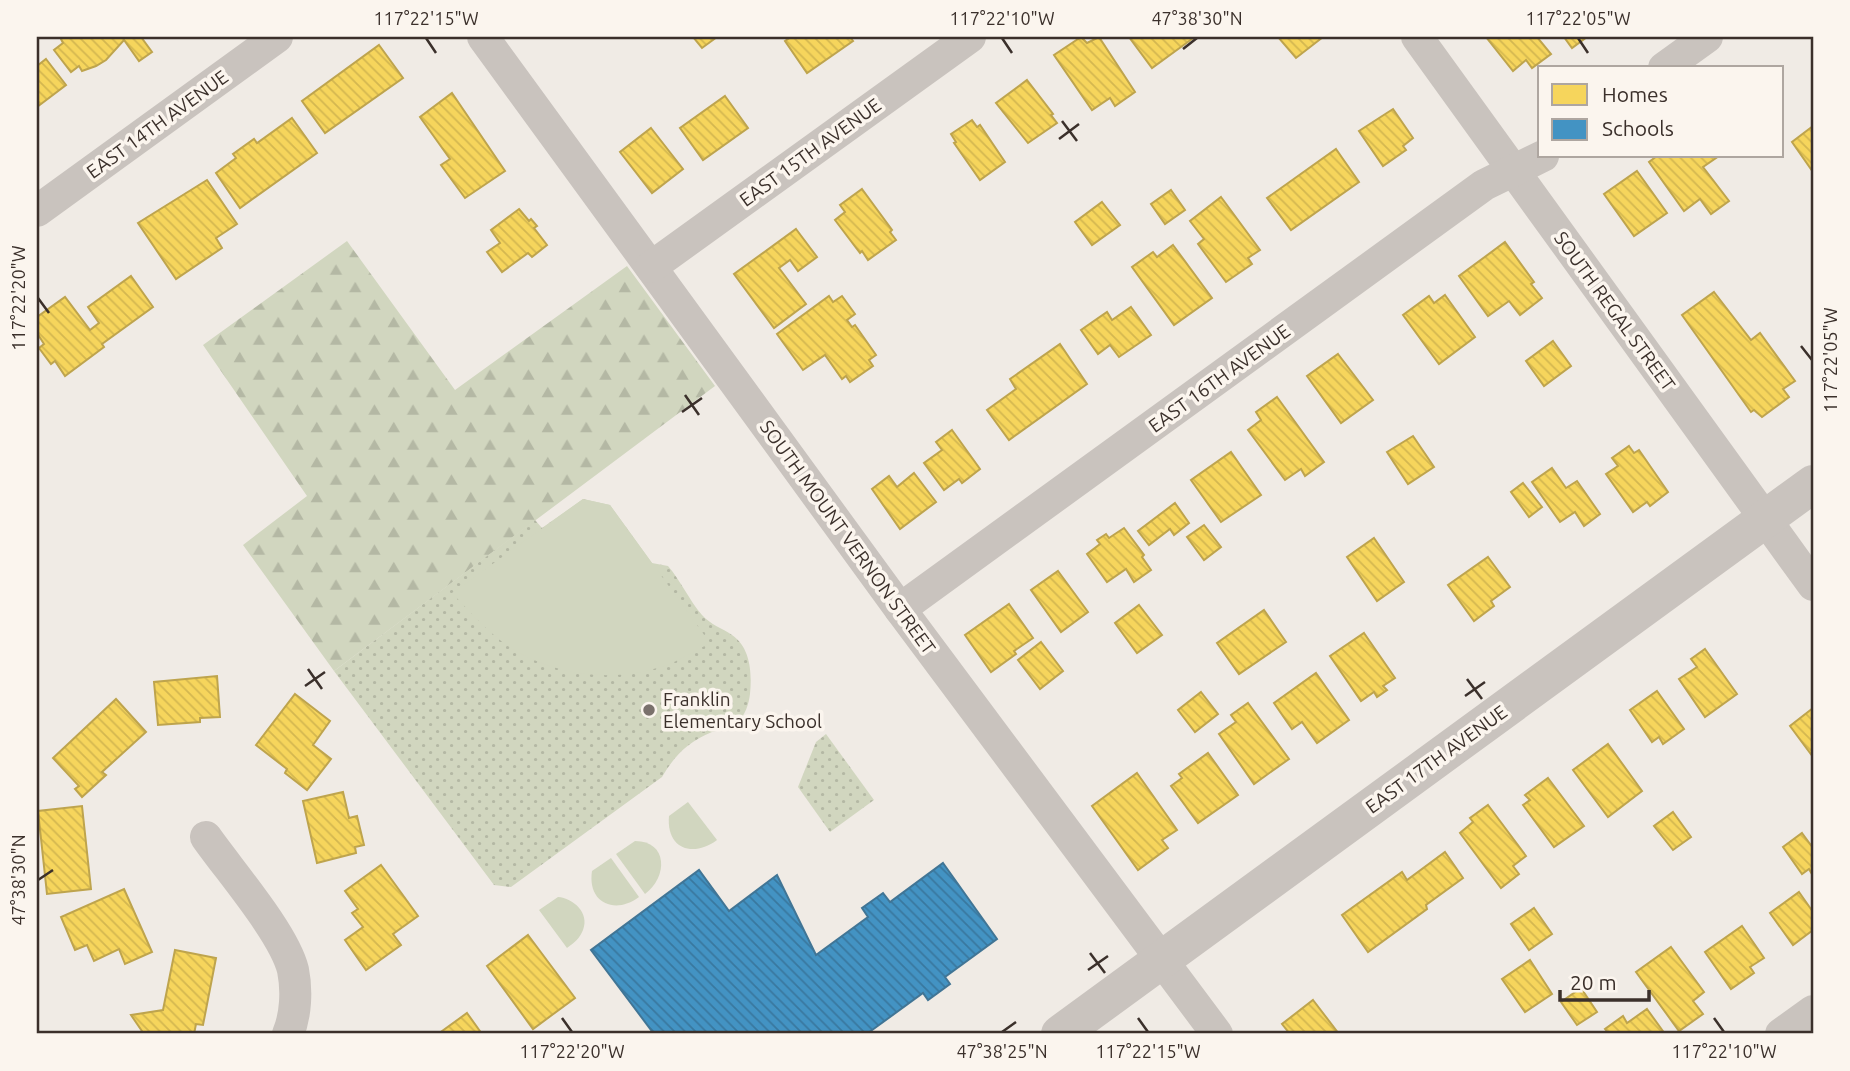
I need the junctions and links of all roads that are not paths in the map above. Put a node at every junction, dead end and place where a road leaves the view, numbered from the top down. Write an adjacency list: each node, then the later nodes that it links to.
1 (277, 37): 9 (street, EAST 14TH AVENUE)
2 (483, 37): 10 (street, SOUTH MOUNT VERNON STREET)
3 (970, 37): 10 (street, EAST 15TH AVENUE)
4 (1417, 37): 8 (street, SOUTH REGAL STREET)
5 (1707, 37): 6 (street)
6 (1667, 66)
7 (1539, 158): 8 (street, EAST 16TH AVENUE)
8 (1514, 171): 12 (street, SOUTH REGAL STREET); 14 (street, EAST 16TH AVENUE)
9 (37, 211)
10 (651, 267): 14 (street, SOUTH MOUNT VERNON STREET)
11 (1813, 484): 12 (street, EAST 17TH AVENUE)
12 (1765, 518): 13 (street, SOUTH REGAL STREET); 16 (street, EAST 17TH AVENUE)
13 (1813, 585)
14 (900, 609): 16 (street, SOUTH MOUNT VERNON STREET)
15 (206, 837): 18 (street)
16 (1163, 959): 19 (street, EAST 17TH AVENUE); 20 (street, SOUTH MOUNT VERNON STREET)
17 (1813, 1011): 21 (street)
18 (288, 1034)
19 (1060, 1034)
20 (1217, 1034)
21 (1781, 1034)

